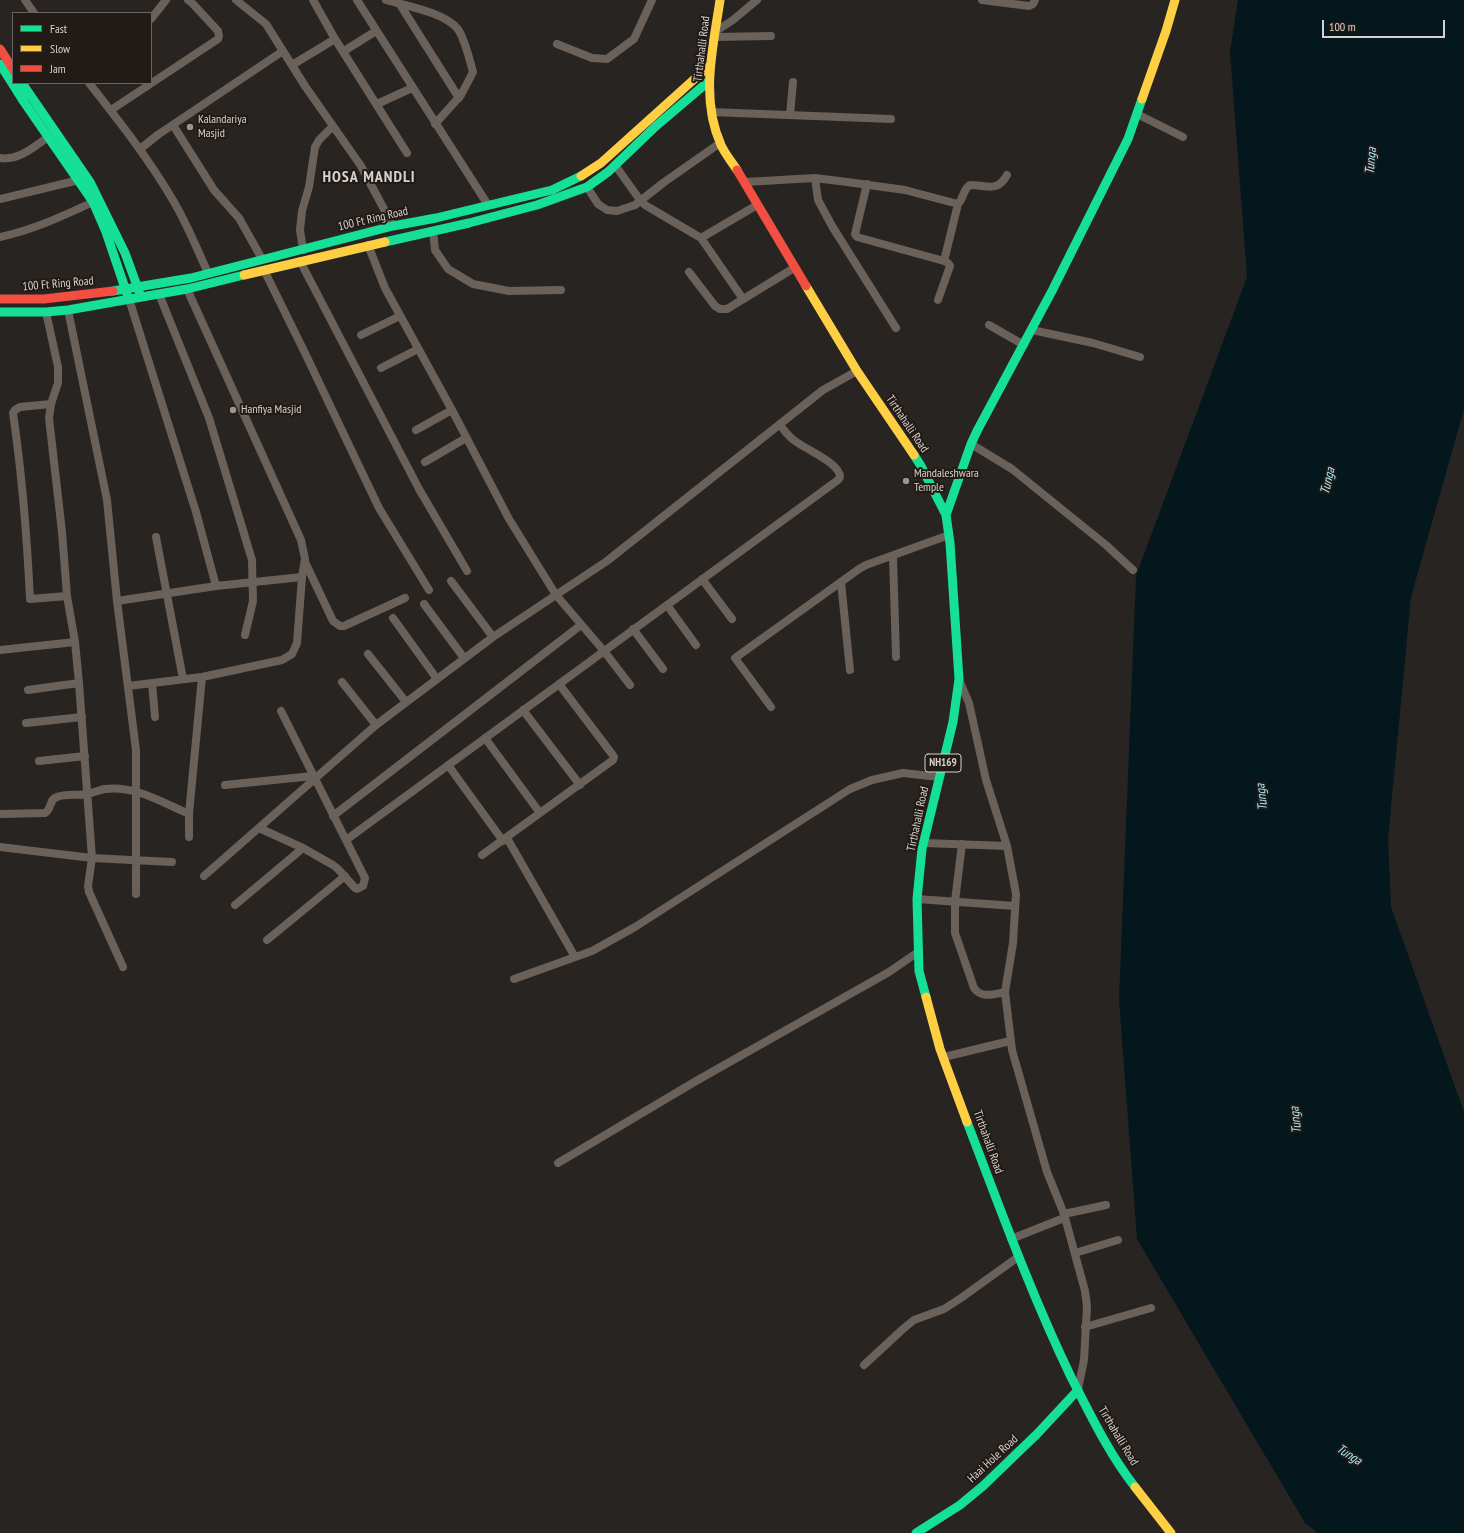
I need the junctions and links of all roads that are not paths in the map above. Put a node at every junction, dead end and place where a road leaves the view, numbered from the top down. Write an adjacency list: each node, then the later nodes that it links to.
1 (25, 0): 15 (street)
2 (166, 0): 16 (street)
3 (188, 0): 32 (street)
4 (236, 0): 23 (street)
5 (313, 0): 20 (street)
6 (357, 0): 17 (street)
7 (386, 0): 14 (street)
8 (652, 0): 21 (street)
9 (757, 0): 18 (street)
10 (982, 0): 11 (street)
11 (1035, 0)
12 (1174, 0): 42 (main road)
13 (717, 1): 18 (main road, Tirthahalli Road / NH169)
14 (399, 3): 38 (street); 38 (street)
15 (33, 12)
16 (152, 17)
17 (376, 31): 24 (street); 37 (street)
18 (716, 34): 19 (street); 27 (main road, Tirthahalli Road / NH169)
19 (771, 36)
20 (336, 39): 24 (street); 26 (street)
21 (557, 44)
22 (0, 49): 28 (main road)
23 (283, 51): 26 (street); 46 (street)
24 (344, 51): 39 (street)
25 (0, 64): 30 (main road)
26 (292, 65): 47 (street)
27 (710, 65): 29 (main road, Tirthahalli Road / NH169); 65 (main road, 100 Ft Ring Road)
28 (12, 68)
29 (709, 81): 41 (main road, Tirthahalli Road / NH169); 54 (main road, 100 Ft Ring Road)
30 (12, 82)
31 (793, 82): 43 (street)
32 (152, 83)
33 (13, 84): 48 (main road)
34 (23, 84): 80 (main road)
35 (90, 84): 40 (street)
36 (150, 84): 40 (street)
37 (412, 88): 39 (street); 45 (street)
38 (459, 98): 45 (street)
39 (377, 104): 52 (street)
40 (111, 110): 51 (street)
41 (711, 112): 43 (street); 50 (main road, Tirthahalli Road / NH169)
42 (1137, 114): 49 (street); 96 (main road)
43 (790, 115): 44 (street)
44 (891, 119)
45 (435, 124): 65 (street)
46 (173, 125): 51 (street); 73 (street)
47 (333, 126): 67 (street); 72 (street)
48 (48, 137): 53 (street); 57 (main road)
49 (1183, 137)
50 (720, 143): 58 (main road, Tirthahalli Road / NH169); 62 (street)
51 (140, 149): 79 (street)
52 (407, 152)
53 (0, 158)
54 (615, 164): 60 (main road, 100 Ft Ring Road); 62 (street)
55 (1007, 175): 64 (street)
56 (815, 178): 58 (street); 59 (street); 95 (street)
57 (79, 180): 61 (street); 63 (main road)
58 (745, 182): 66 (main road, Tirthahalli Road / NH169)
59 (867, 184): 64 (street); 75 (street)
60 (587, 187): 62 (street); 68 (main road, 100 Ft Ring Road)
61 (0, 199)
62 (640, 200): 70 (street)
63 (93, 202): 69 (street); 81 (main road)
64 (958, 204): 75 (street)
65 (488, 205): 67 (main road, 100 Ft Ring Road)
66 (757, 205): 70 (street); 76 (main road, Tirthahalli Road / NH169)
67 (393, 226): 72 (main road, 100 Ft Ring Road)
68 (433, 231): 71 (main road, 100 Ft Ring Road); 83 (street)
69 (0, 237)
70 (701, 238): 88 (street)
71 (368, 246): 74 (main road, 100 Ft Ring Road); 93 (street)
72 (303, 250): 73 (main road, 100 Ft Ring Road)
73 (262, 259): 79 (main road, 100 Ft Ring Road)
74 (300, 261): 77 (main road, 100 Ft Ring Road); 116 (street)
75 (944, 261): 89 (street)
76 (794, 268): 88 (street); 102 (main road, Tirthahalli Road / NH169)
77 (264, 270): 82 (main road, 100 Ft Ring Road); 123 (street)
78 (689, 272): 88 (street)
79 (208, 273): 80 (main road, 100 Ft Ring Road)
80 (138, 286): 81 (main road, 100 Ft Ring Road); 85 (main road)
81 (126, 288): 86 (main road, 100 Ft Ring Road); 87 (main road)
82 (187, 289): 84 (main road, 100 Ft Ring Road); 114 (street)
83 (561, 290)
84 (159, 294): 85 (main road, 100 Ft Ring Road); 120 (street)
85 (140, 297): 87 (main road, 100 Ft Ring Road)
86 (0, 299)
87 (129, 299): 90 (main road, 100 Ft Ring Road); 122 (street)
88 (743, 299)
89 (938, 300)
90 (68, 310): 92 (main road, 100 Ft Ring Road); 128 (street)
91 (0, 312): 92 (main road, 100 Ft Ring Road)
92 (46, 312): 103 (street)
93 (400, 316): 97 (street); 99 (street)
94 (989, 325): 98 (street)
95 (896, 328)
96 (1032, 330): 98 (main road); 100 (street)
97 (361, 335)
98 (1024, 345): 108 (main road)
99 (418, 349): 101 (street); 104 (street)
100 (1140, 357)
101 (381, 368)
102 (857, 371): 105 (street); 110 (main road, Tirthahalli Road / NH169)
103 (51, 404): 126 (street); 126 (street)
104 (452, 410): 106 (street); 107 (street)
105 (780, 425): 118 (street); 125 (street)
106 (416, 430)
107 (466, 438): 109 (street); 125 (street)
108 (971, 444): 110 (main road); 115 (street)
109 (425, 462)
110 (946, 515): 111 (main road, Tirthahalli Road / NH169)
111 (949, 535): 113 (street); 149 (main road, Tirthahalli Road / NH169)
112 (156, 537): 124 (street)
113 (893, 556): 121 (street); 142 (street)
114 (305, 562): 117 (street); 127 (street)
115 (1133, 570)
116 (467, 571)
117 (302, 577): 120 (street); 146 (street)
118 (702, 579): 130 (street); 132 (street)
119 (451, 581): 136 (street)
120 (254, 582): 122 (street); 135 (street)
121 (841, 582): 145 (street); 158 (street)
122 (216, 586): 124 (street)
123 (429, 590)
124 (167, 594): 128 (street); 147 (street)
125 (556, 595): 133 (street); 136 (street)
126 (67, 596): 137 (street)
127 (405, 598)
128 (117, 601): 155 (street)
129 (424, 604): 143 (street)
130 (667, 605): 134 (street); 138 (street)
131 (393, 618): 148 (street)
132 (732, 619)
133 (582, 625): 140 (street); 178 (street)
134 (633, 629): 140 (street); 144 (street)
135 (245, 635)
136 (493, 637): 143 (street)
137 (75, 642): 139 (street); 151 (street)
138 (696, 645)
139 (0, 650)
140 (604, 651): 153 (street); 154 (street)
141 (368, 654): 157 (street)
142 (896, 657)
143 (464, 658): 148 (street)
144 (663, 669)
145 (850, 670)
146 (202, 677): 147 (street); 177 (street)
147 (183, 679): 152 (street)
148 (437, 679): 157 (street)
149 (959, 679): 169 (main road, Tirthahalli Road / NH169); 185 (street)
150 (342, 682): 164 (street)
151 (79, 683): 156 (street); 161 (street)
152 (152, 683): 155 (street); 162 (street)
153 (559, 684): 159 (street); 172 (street)
154 (630, 685)
155 (128, 686): 173 (street)
156 (28, 690)
157 (406, 702): 164 (street)
158 (771, 707)
159 (523, 710): 165 (street); 172 (street)
160 (281, 711): 170 (street)
161 (82, 717): 163 (street); 166 (street)
162 (155, 717)
163 (26, 723)
164 (376, 725): 170 (street)
165 (485, 738): 168 (street); 175 (street)
166 (85, 756): 167 (street); 174 (street)
167 (38, 761)
168 (448, 765): 181 (street); 182 (street)
169 (939, 777): 183 (main road, Tirthahalli Road / NH169); 201 (street)
170 (314, 778): 171 (street); 178 (street); 179 (street)
171 (225, 785)
172 (580, 785): 175 (street)
173 (136, 792): 174 (street); 177 (street); 190 (street)
174 (88, 794): 176 (street); 189 (street)
175 (540, 813): 181 (street)
176 (0, 814)
177 (190, 814): 180 (street)
178 (333, 816): 182 (street)
179 (259, 828): 187 (street); 192 (street)
180 (189, 837)
181 (505, 839): 188 (street); 201 (street)
182 (346, 840): 193 (street)
183 (924, 843): 184 (street); 195 (main road, Tirthahalli Road / NH169)
184 (962, 844): 185 (street); 196 (street)
185 (1007, 846): 198 (street)
186 (0, 847): 189 (street)
187 (303, 848): 193 (street); 197 (street)
188 (482, 855)
189 (92, 858): 190 (street); 202 (street)
190 (137, 861): 191 (street); 194 (street)
191 (172, 862)
192 (204, 876)
193 (345, 876): 199 (street)
194 (136, 894)
195 (917, 898): 196 (street); 200 (main road, Tirthahalli Road / NH169)
196 (955, 901): 198 (street); 204 (street)
197 (235, 905)
198 (1015, 906): 204 (street)
199 (267, 940)
200 (918, 952): 206 (main road, Tirthahalli Road / NH169); 207 (street)
201 (575, 957): 203 (street)
202 (123, 967)
203 (514, 979)
204 (1005, 992): 205 (street)
205 (1010, 1040): 206 (street); 209 (street)
206 (944, 1057): 210 (main road, Tirthahalli Road / NH169)
207 (558, 1163)
208 (1106, 1205): 209 (street)
209 (1064, 1216): 210 (street); 212 (street)
210 (1011, 1239): 213 (main road, Tirthahalli Road / NH169)
211 (1118, 1240): 212 (street)
212 (1075, 1253): 215 (street)
213 (1018, 1257): 216 (street); 217 (main road, Tirthahalli Road / NH169)
214 (1150, 1308): 215 (street)
215 (1085, 1327): 217 (street)
216 (864, 1365)
217 (1078, 1390): 218 (main road, Haai Hole Road); 219 (main road, Tirthahalli Road / NH169)
218 (916, 1533)
219 (1171, 1533)

